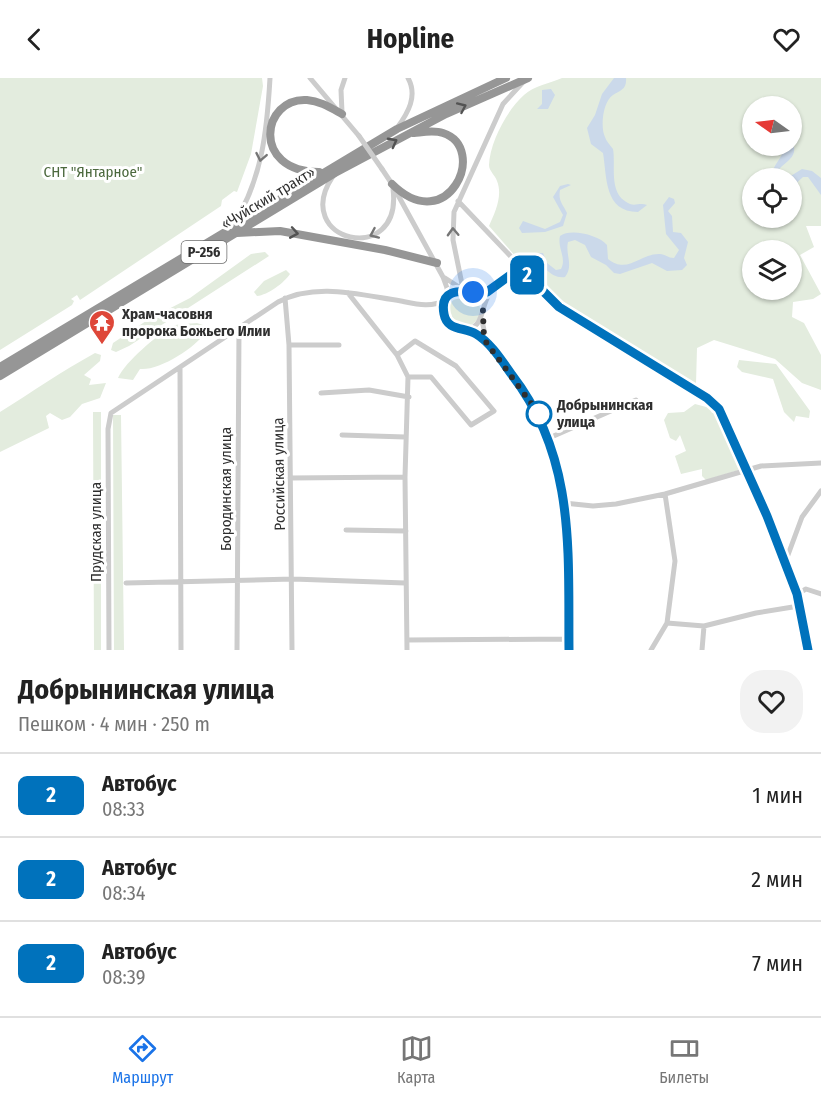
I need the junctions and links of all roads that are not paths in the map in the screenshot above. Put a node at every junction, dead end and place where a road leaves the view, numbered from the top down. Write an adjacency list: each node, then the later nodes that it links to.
1 (270, 78): 14 (street, one-way to 14)
2 (310, 78): 7 (street)
3 (345, 78): 7 (street)
4 (408, 78): 8 (street)
5 (506, 78): 8 (highway, «Чуйский тракт» / Р-256)
6 (527, 78): 9 (highway, «Чуйский тракт» / Р-256, one-way to 6); 13 (street)
7 (342, 114): 10 (highway); 12 (street, bridge)
8 (397, 129): 10 (highway, «Чуйский тракт» / Р-256)
9 (410, 133): 11 (highway, «Чуйский тракт» / Р-256, one-way to 9); 12 (highway)
10 (321, 172): 14 (highway, «Чуйский тракт» / Р-256)
11 (335, 173): 12 (street, one-way to 11); 14 (highway, «Чуйский тракт» / Р-256)
12 (392, 184): 15 (street)
13 (458, 201): 16 (street); 19 (street, one-way to 13)
14 (234, 230): 15 (highway, one-way to 15); 34 (highway, «Чуйский тракт» / Р-256); 36 (highway, «Чуйский тракт» / Р-256)
15 (437, 263): 17 (street)
16 (520, 268): 18 (street); 45 (street)
17 (444, 277): 19 (street); 23 (street)
18 (494, 288): 20 (street); 25 (street)
19 (462, 289): 20 (street); 23 (street)
20 (473, 292): 25 (street)
21 (348, 293): 22 (street); 24 (street); 33 (street)
22 (285, 298): 28 (street); 31 (street, Российская улица)
23 (446, 300): 24 (street); 26 (street)
24 (428, 305): 26 (street)
25 (483, 306): 27 (street)
26 (444, 316): 29 (street)
27 (482, 318): 29 (street); 30 (street)
28 (238, 329): 35 (street); 55 (street, Бородинская улица)
29 (465, 330): 30 (street)
30 (486, 342): 43 (street)
31 (289, 345): 32 (street); 47 (street, Российская улица)
32 (339, 345)
33 (397, 355): 37 (street); 37 (street)
34 (0, 367)
35 (180, 368): 56 (street); 66 (street, Прудская улица)
36 (0, 376)
37 (408, 377): 39 (street)
38 (321, 393): 39 (street)
39 (409, 397): 42 (street)
40 (636, 400): 43 (street)
41 (342, 435): 42 (street)
42 (405, 437): 46 (street)
43 (549, 438): 50 (street)
44 (821, 463): 45 (street)
45 (748, 471): 49 (street); 53 (street)
46 (405, 477): 47 (street); 52 (street)
47 (290, 478): 54 (street, Российская улица)
48 (821, 491): 53 (street)
49 (665, 494): 50 (street); 62 (street)
50 (564, 503): 64 (street)
51 (346, 530): 52 (street)
52 (406, 531): 57 (street)
53 (785, 563): 59 (street)
54 (293, 579): 55 (street); 57 (street); 69 (street, Российская улица)
55 (237, 582): 56 (street); 68 (street, Бородинская улица)
56 (180, 583): 58 (street); 67 (street)
57 (405, 583): 65 (street)
58 (126, 584)
59 (797, 594): 60 (street); 61 (street)
60 (821, 594)
61 (799, 606): 63 (street); 74 (street)
62 (667, 623): 63 (street); 72 (street)
63 (704, 626): 73 (street)
64 (569, 639): 65 (street); 71 (street)
65 (407, 640): 70 (street)
66 (109, 650)
67 (181, 650)
68 (237, 650)
69 (292, 650)
70 (407, 650)
71 (569, 650)
72 (651, 650)
73 (702, 650)
74 (808, 650)

